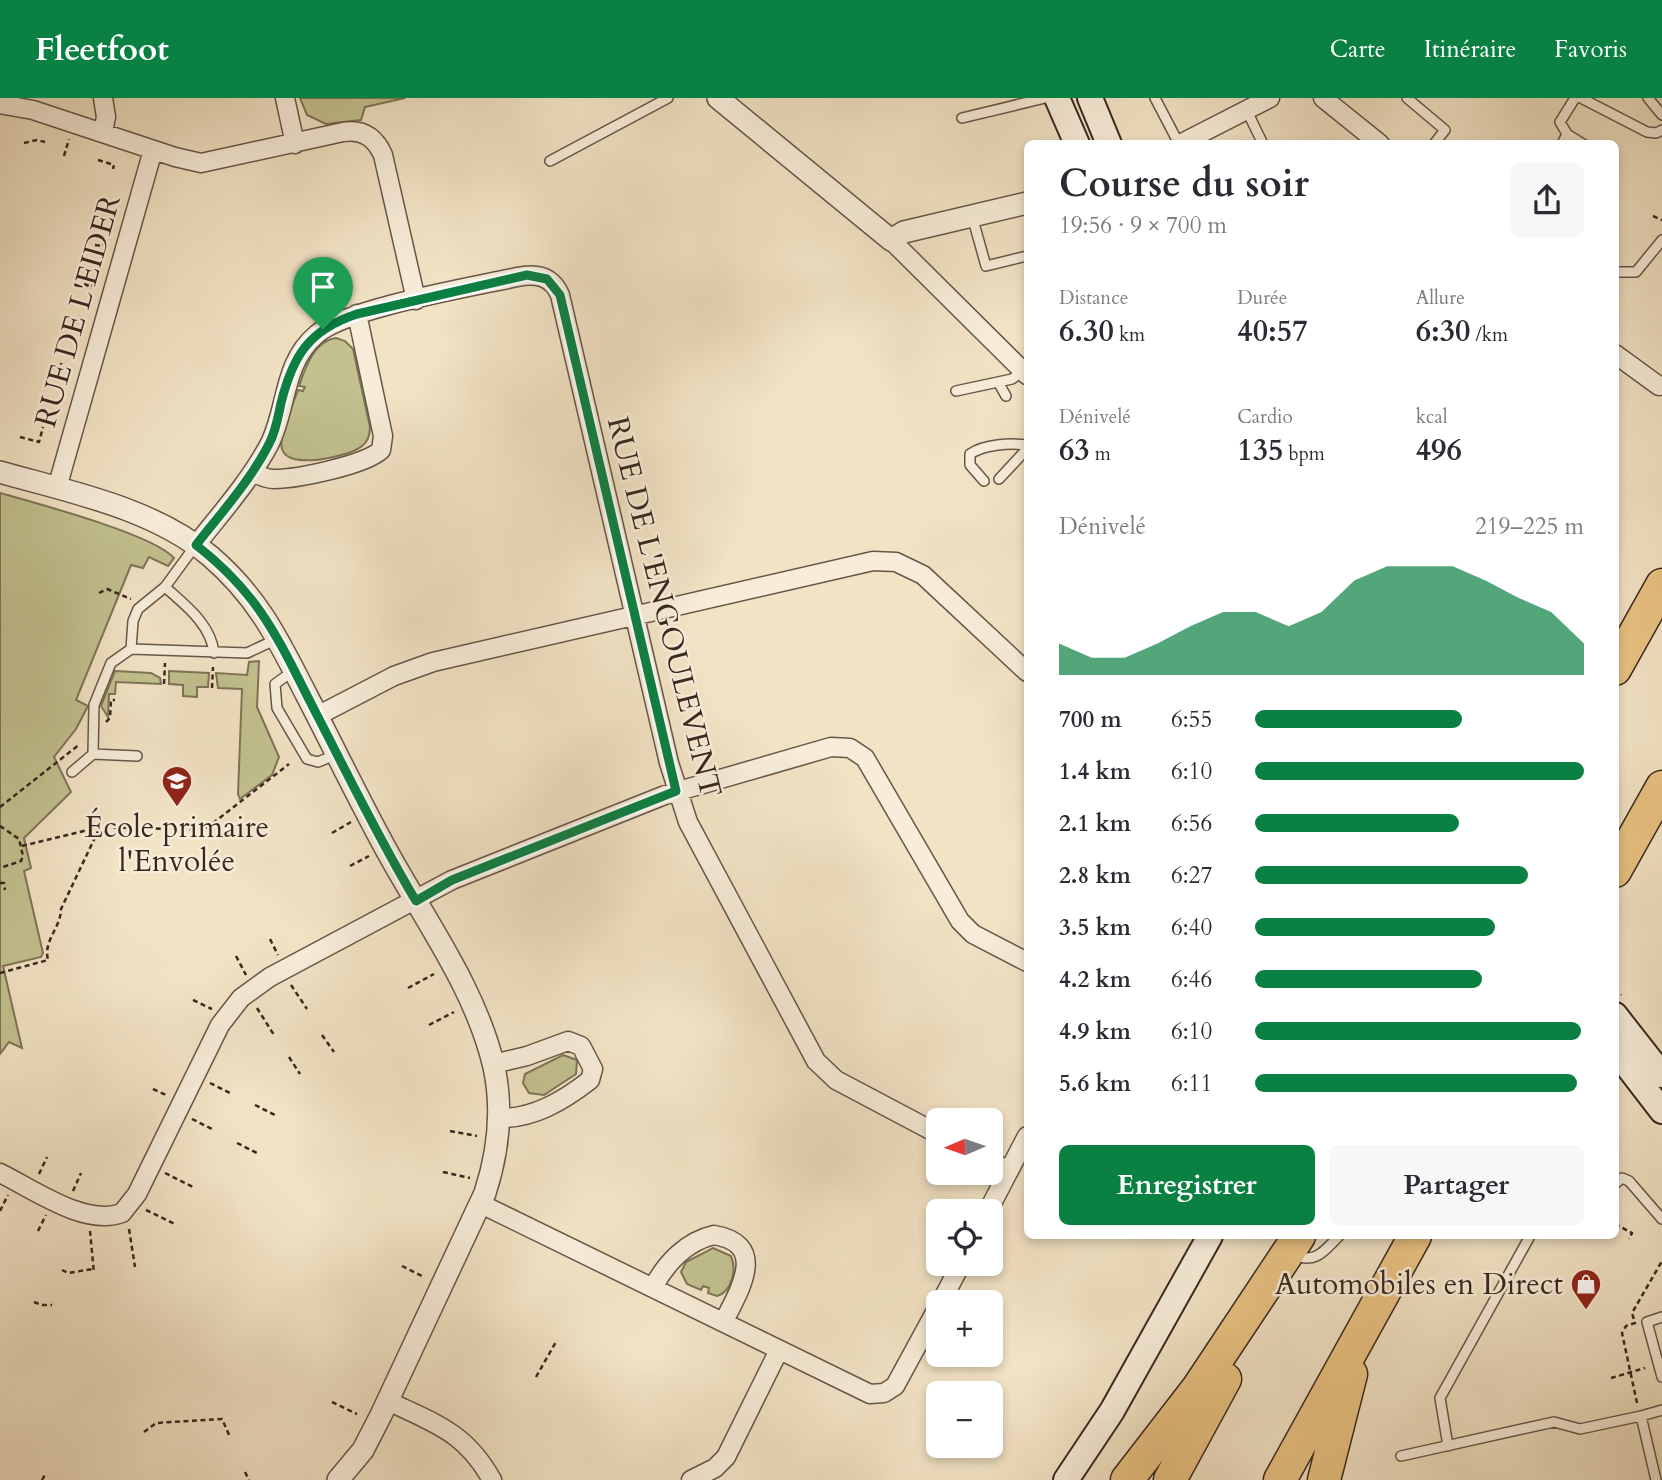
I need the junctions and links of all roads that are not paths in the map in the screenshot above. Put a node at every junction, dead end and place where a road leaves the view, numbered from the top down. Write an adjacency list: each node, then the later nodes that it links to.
1 (103, 98): 21 (street)
2 (285, 98): 30 (street)
3 (668, 98): 32 (lane)
4 (718, 98): 35 (street)
5 (1045, 98): 19 (lane)
6 (1057, 98): 23 (main road)
7 (1090, 98): 24 (main road)
8 (1156, 98): 25 (lane)
9 (1270, 98): 17 (street)
10 (1323, 98): 28 (street)
11 (1407, 98): 29 (lane)
12 (1575, 98): 22 (lane)
13 (1581, 98): 20 (lane)
14 (1648, 98): 18 (lane)
15 (0, 104): 16 (street)
16 (36, 104): 21 (street)
17 (1246, 109): 26 (street); 27 (lane)
18 (1662, 116)
19 (962, 118)
20 (1662, 130)
21 (103, 132): 31 (street)
22 (1565, 139)
23 (1075, 140)
24 (1107, 140)
25 (1178, 140)
26 (1188, 140)
27 (1261, 140)
28 (1375, 140)
29 (1437, 140)
30 (295, 144): 31 (street); 39 (street)
31 (153, 150): 54 (street, RUE DE L'EIDER)
32 (550, 161)
33 (1024, 204): 34 (street)
34 (971, 216): 35 (street); 37 (lane)
35 (891, 240): 42 (street)
36 (1662, 240): 38 (lane)
37 (1024, 257)
38 (1619, 272)
39 (416, 300): 40 (street, RUE DE L'ENGOULEVENT); 58 (street, RUE DE L'ENGOULEVENT)
40 (357, 314): 51 (street, RUE DE L'ENGOULEVENT); 51 (street)
41 (1619, 362): 45 (street)
42 (1024, 372)
43 (1024, 373): 44 (lane)
44 (998, 382): 46 (lane); 47 (lane)
45 (1659, 386)
46 (956, 391)
47 (1006, 396)
48 (1024, 446): 53 (lane)
49 (1024, 451): 52 (lane)
50 (0, 472): 54 (street)
51 (253, 472): 55 (street, RUE DE L'ENGOULEVENT)
52 (999, 480)
53 (984, 481)
54 (57, 488): 55 (street)
55 (196, 545): 56 (lane); 59 (street)
56 (165, 587): 60 (lane); 61 (lane)
57 (1659, 598): 62 (highway)
58 (635, 616): 63 (street); 65 (street); 71 (street, RUE DE L'ENGOULEVENT)
59 (278, 638): 61 (lane); 64 (street)
60 (131, 649): 61 (lane); 66 (lane)
61 (214, 653)
62 (1619, 663)
63 (1024, 669)
64 (294, 670): 65 (street); 67 (lane)
65 (317, 716): 67 (street)
66 (93, 754): 68 (lane); 69 (lane)
67 (337, 754): 73 (street)
68 (136, 756)
69 (72, 772)
70 (1662, 787): 72 (highway)
71 (676, 791): 73 (street); 74 (street); 81 (street, RUE DE L'ENGOULEVENT)
72 (1619, 864)
73 (416, 901): 77 (street); 85 (street)
74 (1024, 960)
75 (1619, 1007): 78 (main road)
76 (1619, 1055): 79 (main road)
77 (493, 1064): 80 (street); 80 (street)
78 (1662, 1075)
79 (1662, 1111)
80 (498, 1118): 88 (street)
81 (926, 1128)
82 (1024, 1142): 84 (street)
83 (1003, 1168): 84 (street)
84 (1009, 1171): 87 (street)
85 (0, 1173)
86 (1619, 1181): 89 (lane)
87 (994, 1199)
88 (481, 1204): 95 (street); 102 (street)
89 (1662, 1219)
90 (1208, 1239): 110 (main road)
91 (1336, 1239): 94 (lane)
92 (1413, 1239): 99 (highway)
93 (1528, 1239): 105 (lane)
94 (1295, 1244): 111 (highway); 112 (highway)
95 (654, 1286): 97 (street); 97 (street)
96 (1662, 1317): 101 (lane)
97 (724, 1321): 100 (street)
98 (926, 1329): 100 (street)
99 (1362, 1332): 113 (highway); 114 (highway)
100 (779, 1350): 109 (street)
101 (1662, 1377)
102 (388, 1401): 107 (street); 108 (street)
103 (1662, 1410): 104 (lane)
104 (1640, 1411): 105 (lane); 115 (lane)
105 (1448, 1446): 106 (lane)
106 (1401, 1456)
107 (338, 1480)
108 (492, 1480)
109 (691, 1480)
110 (1066, 1480)
111 (1127, 1480)
112 (1170, 1480)
113 (1280, 1480)
114 (1324, 1480)
115 (1656, 1480)

